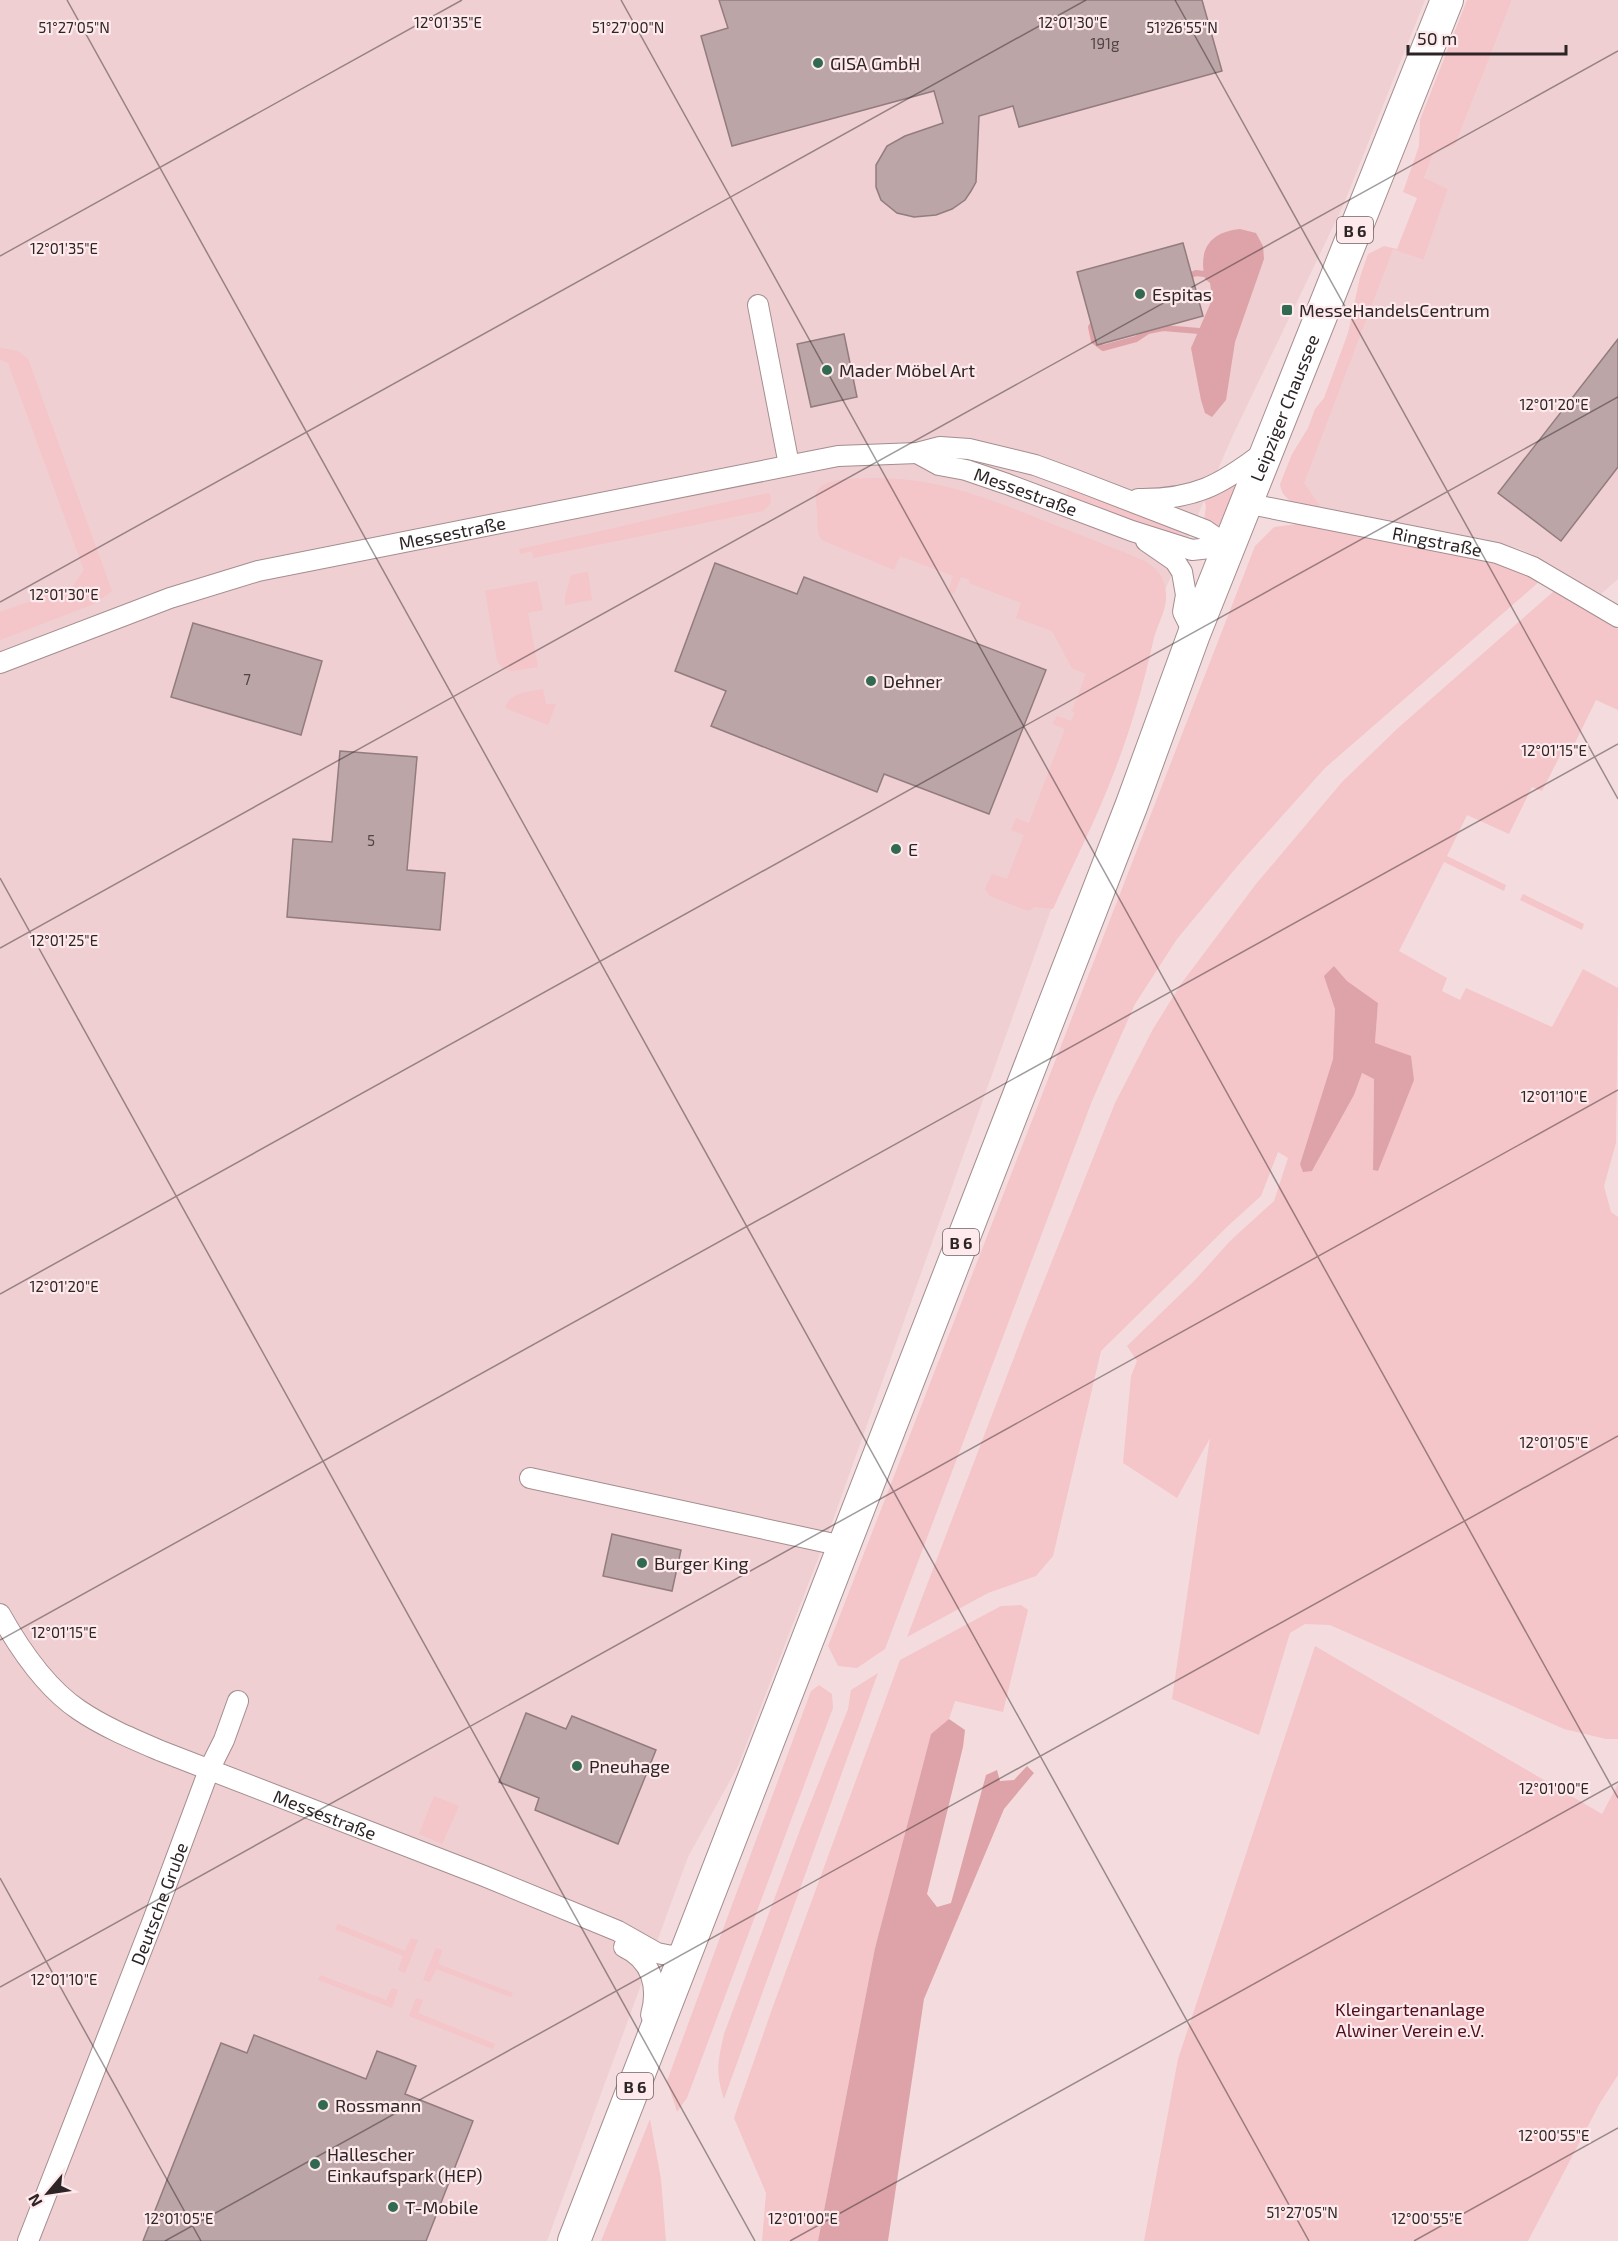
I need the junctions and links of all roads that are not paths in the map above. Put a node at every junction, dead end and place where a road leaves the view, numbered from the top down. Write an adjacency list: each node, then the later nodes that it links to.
1 (1447, 0): 3 (main road, Leipziger Chaussee / B 6)
2 (758, 305): 5 (street)
3 (1266, 451): 6 (street, Messestraße); 7 (main road, Leipziger Chaussee / B 6)
4 (917, 453): 5 (street, Messestraße); 6 (street, Messestraße); 8 (street, Messestraße)
5 (789, 465): 12 (street, Messestraße)
6 (1127, 499): 9 (street, Messestraße)
7 (1245, 503): 9 (main road, Leipziger Chaussee / B 6); 10 (street, Ringstraße)
8 (1132, 531): 9 (street, Messestraße); 11 (street, Messestraße)
9 (1228, 546): 11 (main road, B 6)
10 (1618, 617)
11 (1194, 634): 14 (main road, B 6)
12 (0, 663)
13 (530, 1478): 14 (street)
14 (843, 1546): 19 (main road, B 6)
15 (0, 1614): 17 (street, Messestraße)
16 (238, 1701): 17 (street, Deutsche Grube)
17 (209, 1770): 18 (street, Messestraße); 21 (street, Deutsche Grube)
18 (550, 1903): 19 (street, Messestraße); 20 (street)
19 (687, 1950): 20 (main road, B 6)
20 (641, 2070): 22 (main road, B 6)
21 (28, 2241)
22 (574, 2241)

